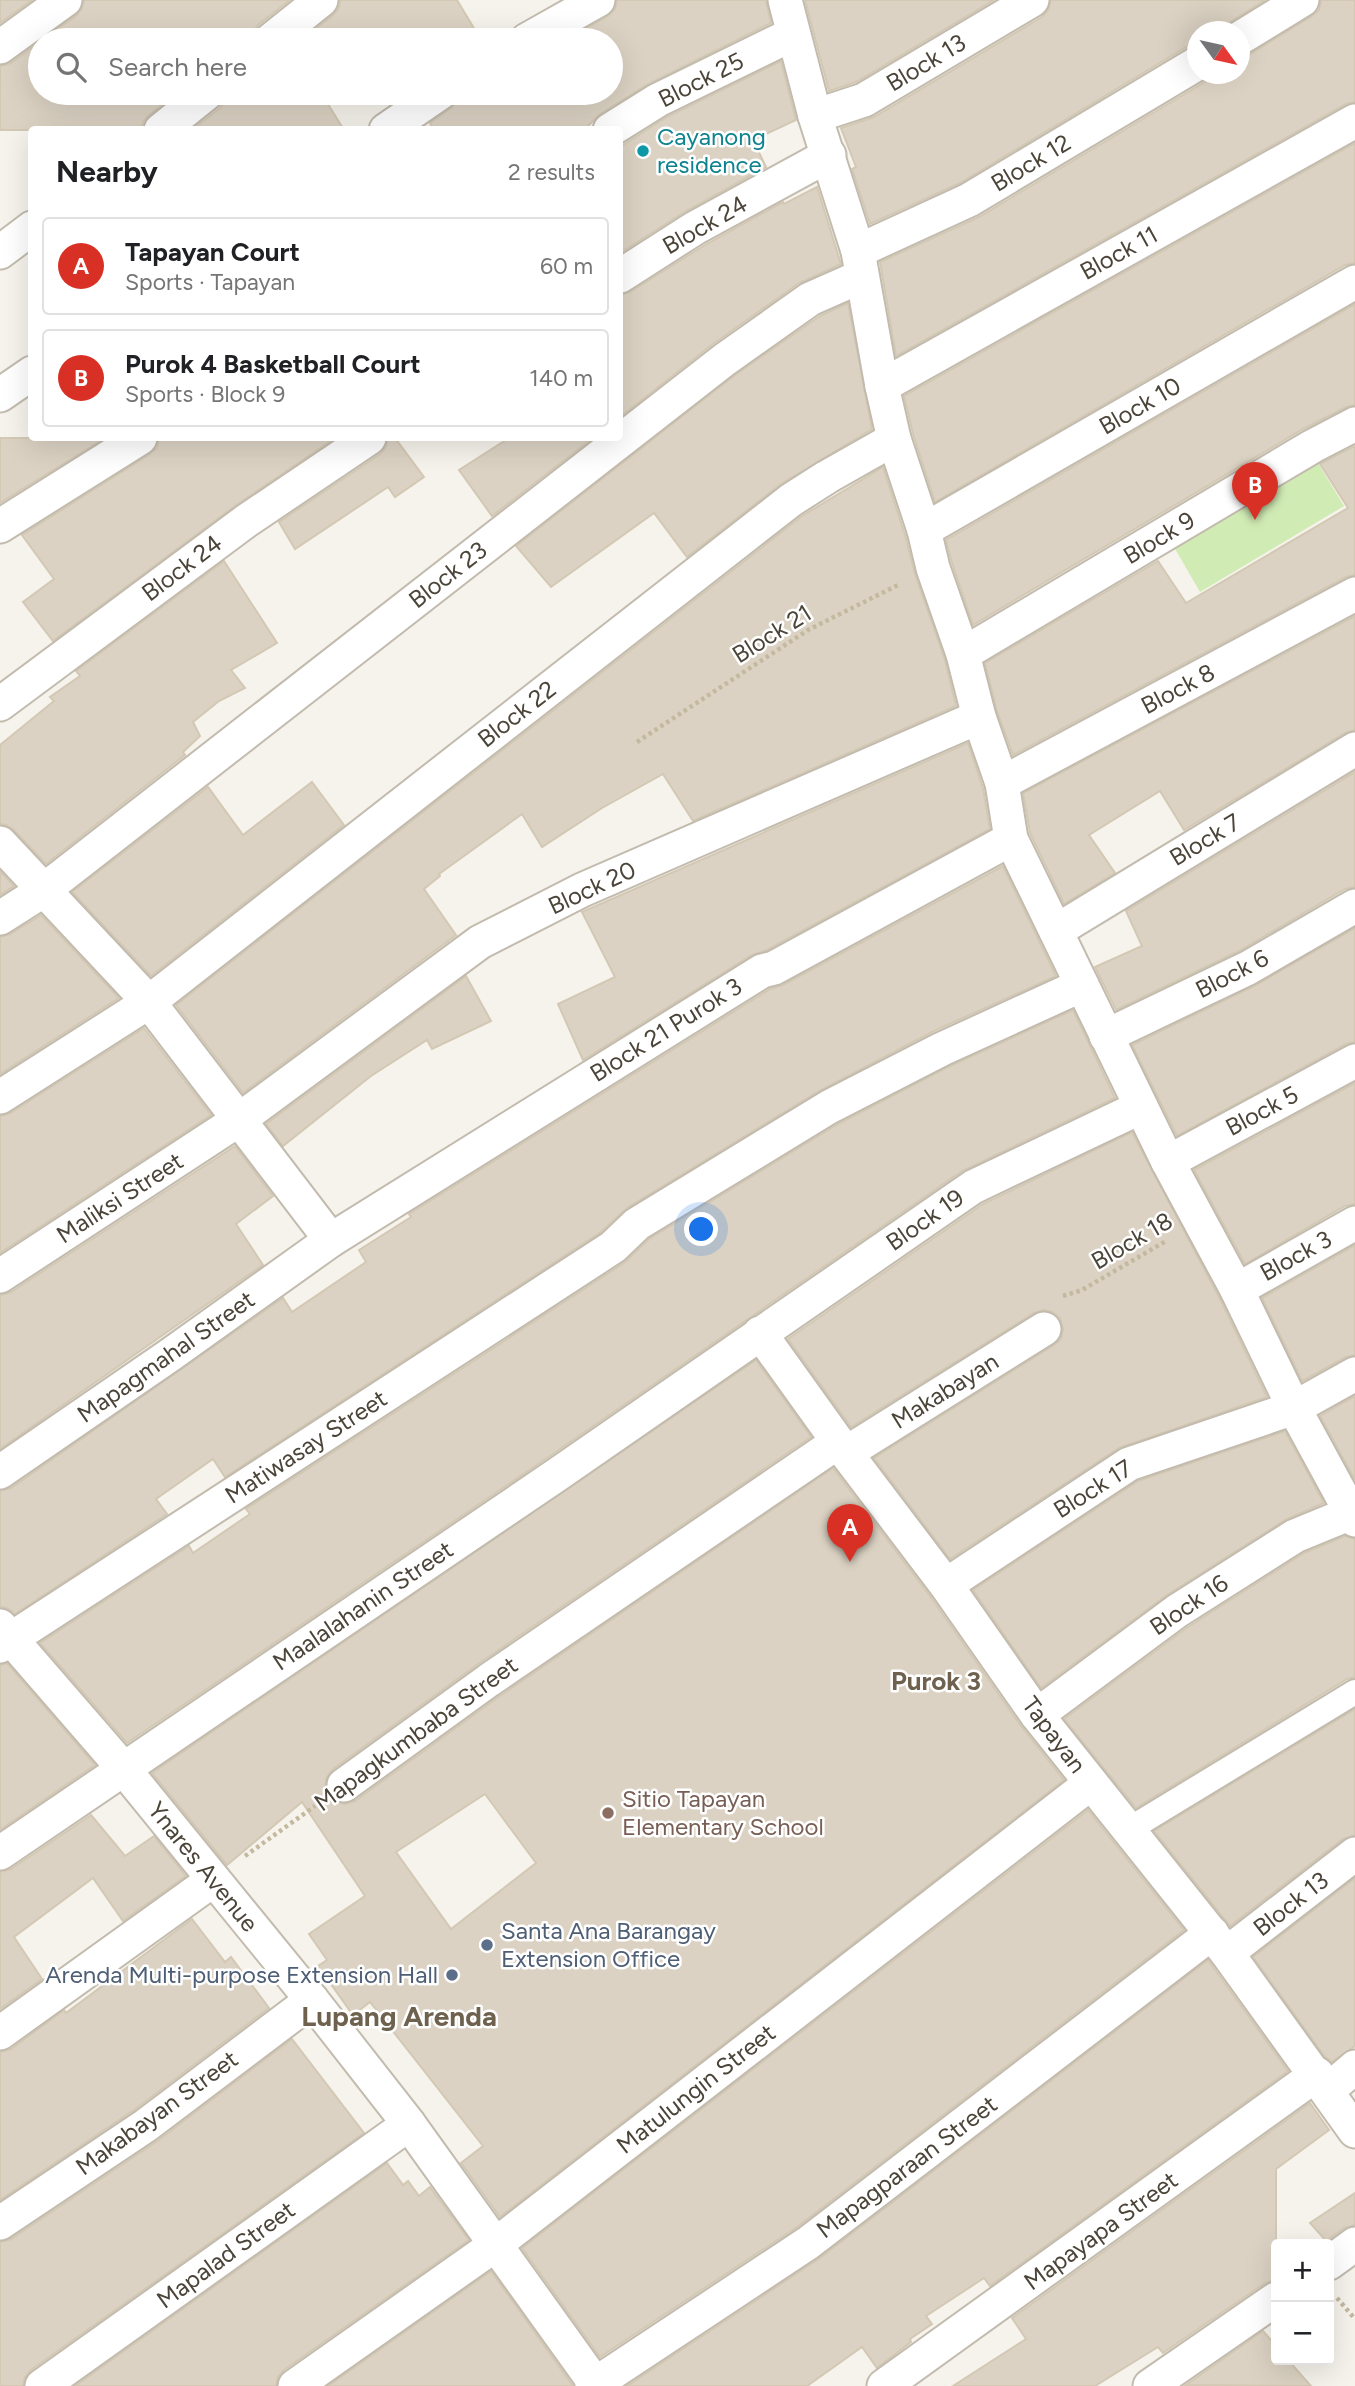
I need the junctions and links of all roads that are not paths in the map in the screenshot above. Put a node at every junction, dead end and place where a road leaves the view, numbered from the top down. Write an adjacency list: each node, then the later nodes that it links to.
1 (65, 0): 11 (street)
2 (321, 0): 7 (street)
3 (598, 0): 8 (street)
4 (785, 0): 10 (street)
5 (1032, 0): 15 (street, Block 13)
6 (1302, 0): 9 (street)
7 (286, 28)
8 (548, 28)
9 (1250, 32)
10 (793, 34): 15 (street); 19 (street, Block 25)
11 (0, 47)
12 (1187, 70): 23 (street, Block 12)
13 (191, 105): 17 (street)
14 (422, 105): 18 (street)
15 (815, 116): 20 (street)
16 (1355, 121): 27 (street, Block 11)
17 (166, 126)
18 (392, 126)
19 (616, 126)
20 (829, 155): 23 (street); 24 (street, Block 24)
21 (28, 231): 22 (street)
22 (0, 252)
23 (860, 263): 27 (street); 30 (street, Block 23)
24 (623, 274)
25 (1355, 282): 36 (street, Block 10)
26 (28, 376): 28 (street)
27 (882, 386): 31 (street)
28 (0, 395)
29 (1355, 424): 38 (street, Block 9)
30 (623, 439)
31 (894, 439): 36 (street); 50 (street, Block 22)
32 (135, 441): 35 (street)
33 (365, 441): 39 (street, Block 24)
34 (620, 441): 45 (street, Block 23)
35 (0, 526)
36 (924, 530): 38 (street)
37 (1355, 594): 42 (street, Block 8)
38 (963, 654): 40 (street)
39 (0, 704)
40 (979, 717): 42 (street); 55 (street, Block 20)
41 (1355, 749): 48 (street, Block 7)
42 (1002, 783): 43 (street)
43 (1011, 839): 48 (street); 58 (street, Block 21 Purok 3)
44 (0, 843): 45 (street)
45 (44, 890): 47 (street, Block 23); 50 (street)
46 (1355, 906): 51 (street, Block 6)
47 (0, 918)
48 (1056, 931): 49 (street)
49 (1082, 985): 51 (street); 70 (street, Matiwasay Street)
50 (149, 1002): 53 (street, Block 22); 55 (street)
51 (1107, 1036): 54 (street)
52 (1355, 1061): 56 (street, Block 5)
53 (0, 1097)
54 (1141, 1107): 56 (street); 62 (street, Block 19)
55 (240, 1119): 58 (street); 59 (street, Maliksi Street)
56 (1168, 1162): 60 (street)
57 (1355, 1223): 60 (street, Block 3)
58 (331, 1240): 67 (street, Mapagmahal Street)
59 (0, 1276)
60 (1237, 1290): 65 (street)
61 (1044, 1329): 66 (street, Makabayan)
62 (760, 1333): 63 (street, Block 19); 66 (street, Tapayan)
63 (724, 1357): 73 (street, Maalalahanin Street)
64 (1355, 1374): 65 (street)
65 (1294, 1408): 68 (street); 69 (street, Block 17)
66 (842, 1448): 69 (street, Tapayan); 75 (street, Mapagkumbaba Street)
67 (0, 1472)
68 (1353, 1517): 72 (street, Block 16)
69 (946, 1585): 72 (street, Tapayan)
70 (4, 1637): 73 (street, Ynares Avenue)
71 (1355, 1692): 76 (street)
72 (1037, 1716): 74 (street, Tapayan)
73 (123, 1768): 77 (street, Maalalahanin Street); 79 (street, Ynares Avenue)
74 (1091, 1783): 76 (street, Tapayan); 89 (street, Matulungin Street)
75 (344, 1785)
76 (1128, 1830): 80 (street, Tapayan)
77 (0, 1853)
78 (1355, 1854): 80 (street, Block 13)
79 (213, 1880): 81 (street, Ynares Avenue); 82 (street)
80 (1220, 1943): 84 (street, Tapayan); 92 (street, Mapagparaan Street)
81 (312, 2000): 85 (street, Ynares Avenue); 87 (street, Makabayan Street)
82 (0, 2033)
83 (1355, 2067): 84 (street, Mapayapa Street)
84 (1322, 2082): 86 (street, Tapayan); 95 (street, Mapayapa Street)
85 (409, 2124): 89 (street, Ynares Avenue); 93 (street, Mapalad Street)
86 (1355, 2130)
87 (0, 2223)
88 (1355, 2244): 90 (street)
89 (495, 2245): 92 (street, Ynares Avenue); 94 (street, Matulungin Street)
90 (1334, 2259)
91 (1272, 2302): 96 (street)
92 (595, 2385)
93 (42, 2386)
94 (295, 2386)
95 (884, 2386)
96 (1150, 2386)

